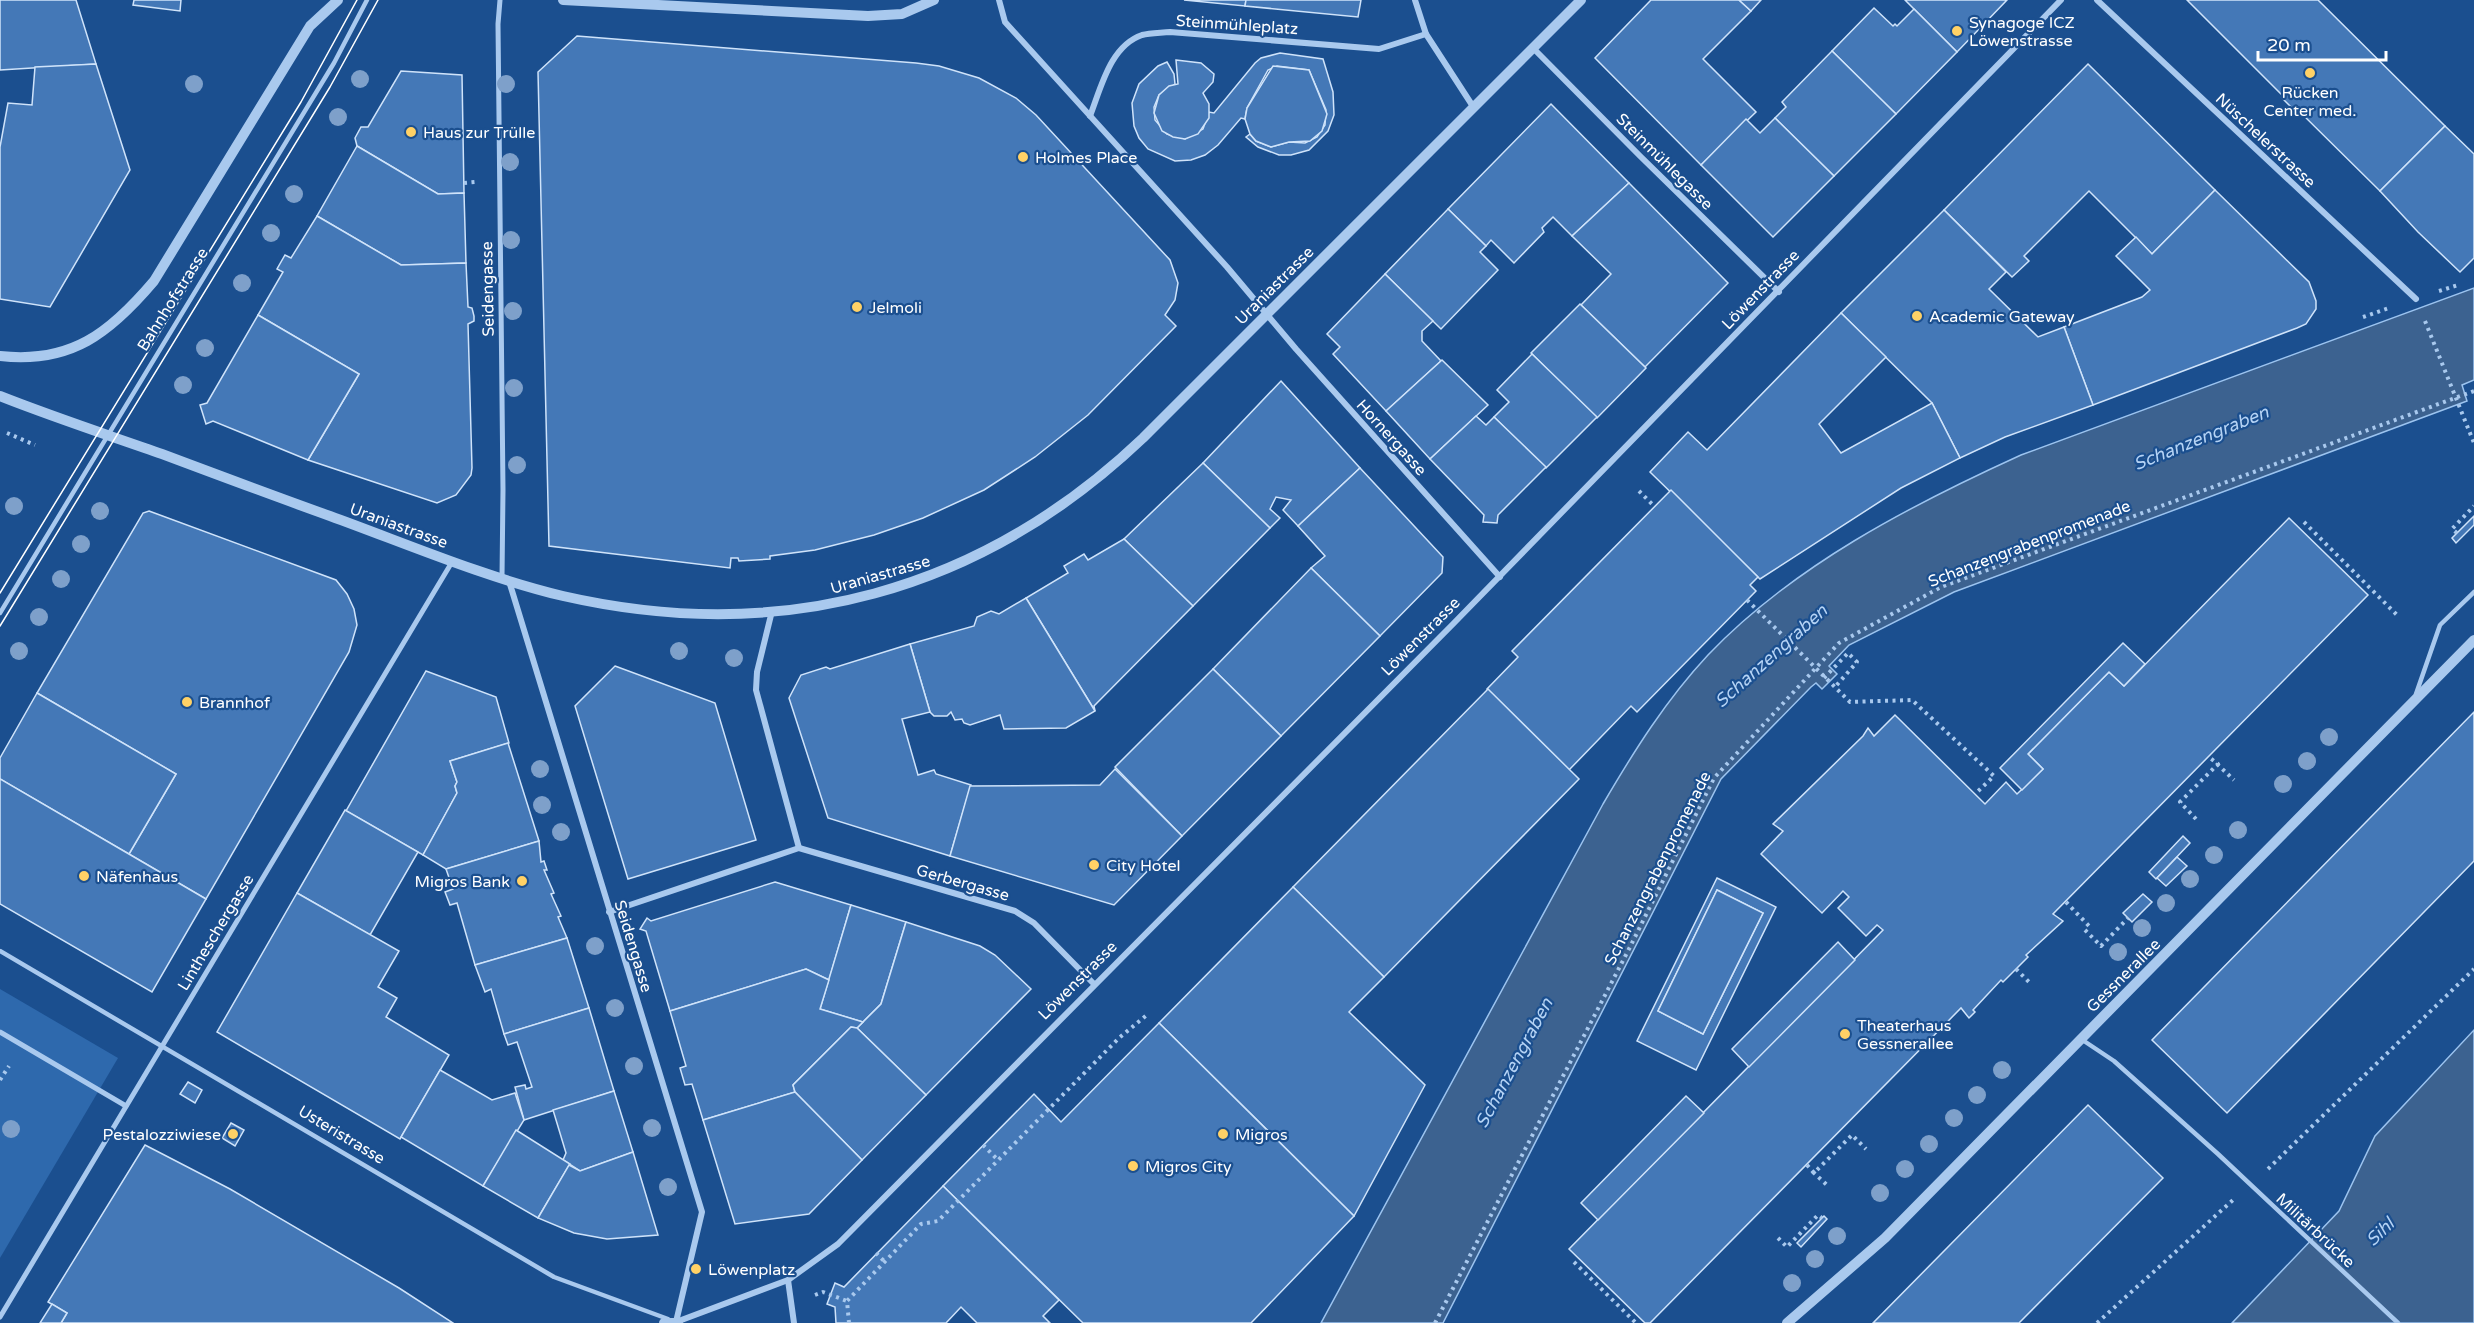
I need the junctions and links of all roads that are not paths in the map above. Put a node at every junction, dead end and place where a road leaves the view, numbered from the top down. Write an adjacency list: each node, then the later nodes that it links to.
1 (367, 0): 20 (lane, Bahnhofstrasse)
2 (500, 0): 23 (street, Seidengasse)
3 (563, 0): 4 (street)
4 (934, 0)
5 (999, 0): 14 (street)
6 (1416, 0): 11 (street)
7 (1581, 0): 12 (street, Uraniastrasse)
8 (2061, 0): 15 (street, Löwenstrasse)
9 (2097, 0): 16 (street, Nüschelerstrasse)
10 (333, 1): 18 (street, Bahnhofstrasse)
11 (1426, 34): 13 (street); 14 (street, Steinmühleplatz)
12 (1533, 48): 13 (street, Uraniastrasse); 15 (street, Steinmühlegasse)
13 (1474, 108): 17 (street, Uraniastrasse)
14 (1090, 116): 17 (street)
15 (1779, 292): 22 (street, Löwenstrasse)
16 (2416, 299)
17 (1265, 314): 22 (street, Hornergasse); 25 (street, Uraniastrasse)
18 (0, 356)
19 (0, 396): 20 (street, Uraniastrasse)
20 (107, 435): 21 (street, Uraniastrasse); 26 (lane, Bahnhofstrasse)
21 (453, 561): 23 (street, Uraniastrasse); 35 (street, Lintheschergasse)
22 (1500, 577): 32 (street, Löwenstrasse)
23 (505, 579): 25 (street, Uraniastrasse); 30 (street, Seidengasse)
24 (2474, 592): 28 (lane)
25 (772, 611): 29 (street)
26 (0, 613)
27 (2474, 640): 28 (street, Gessnerallee)
28 (2414, 701): 34 (street, Gessnerallee)
29 (799, 848): 30 (street); 32 (street, Gerbergasse)
30 (609, 912): 39 (street, Seidengasse)
31 (0, 951): 35 (lane, Usteristrasse)
32 (1094, 984): 37 (street, Löwenstrasse)
33 (0, 1032): 36 (street)
34 (2081, 1039): 41 (street, Gessnerallee); 42 (lane, Militärbrücke)
35 (163, 1045): 36 (street, Lintheschergasse); 39 (lane, Usteristrasse)
36 (126, 1106): 38 (street, Lintheschergasse)
37 (788, 1280): 39 (street, Löwenstrasse); 40 (street)
38 (0, 1317)
39 (673, 1323)
40 (794, 1323)
41 (1787, 1323)
42 (2398, 1323)

